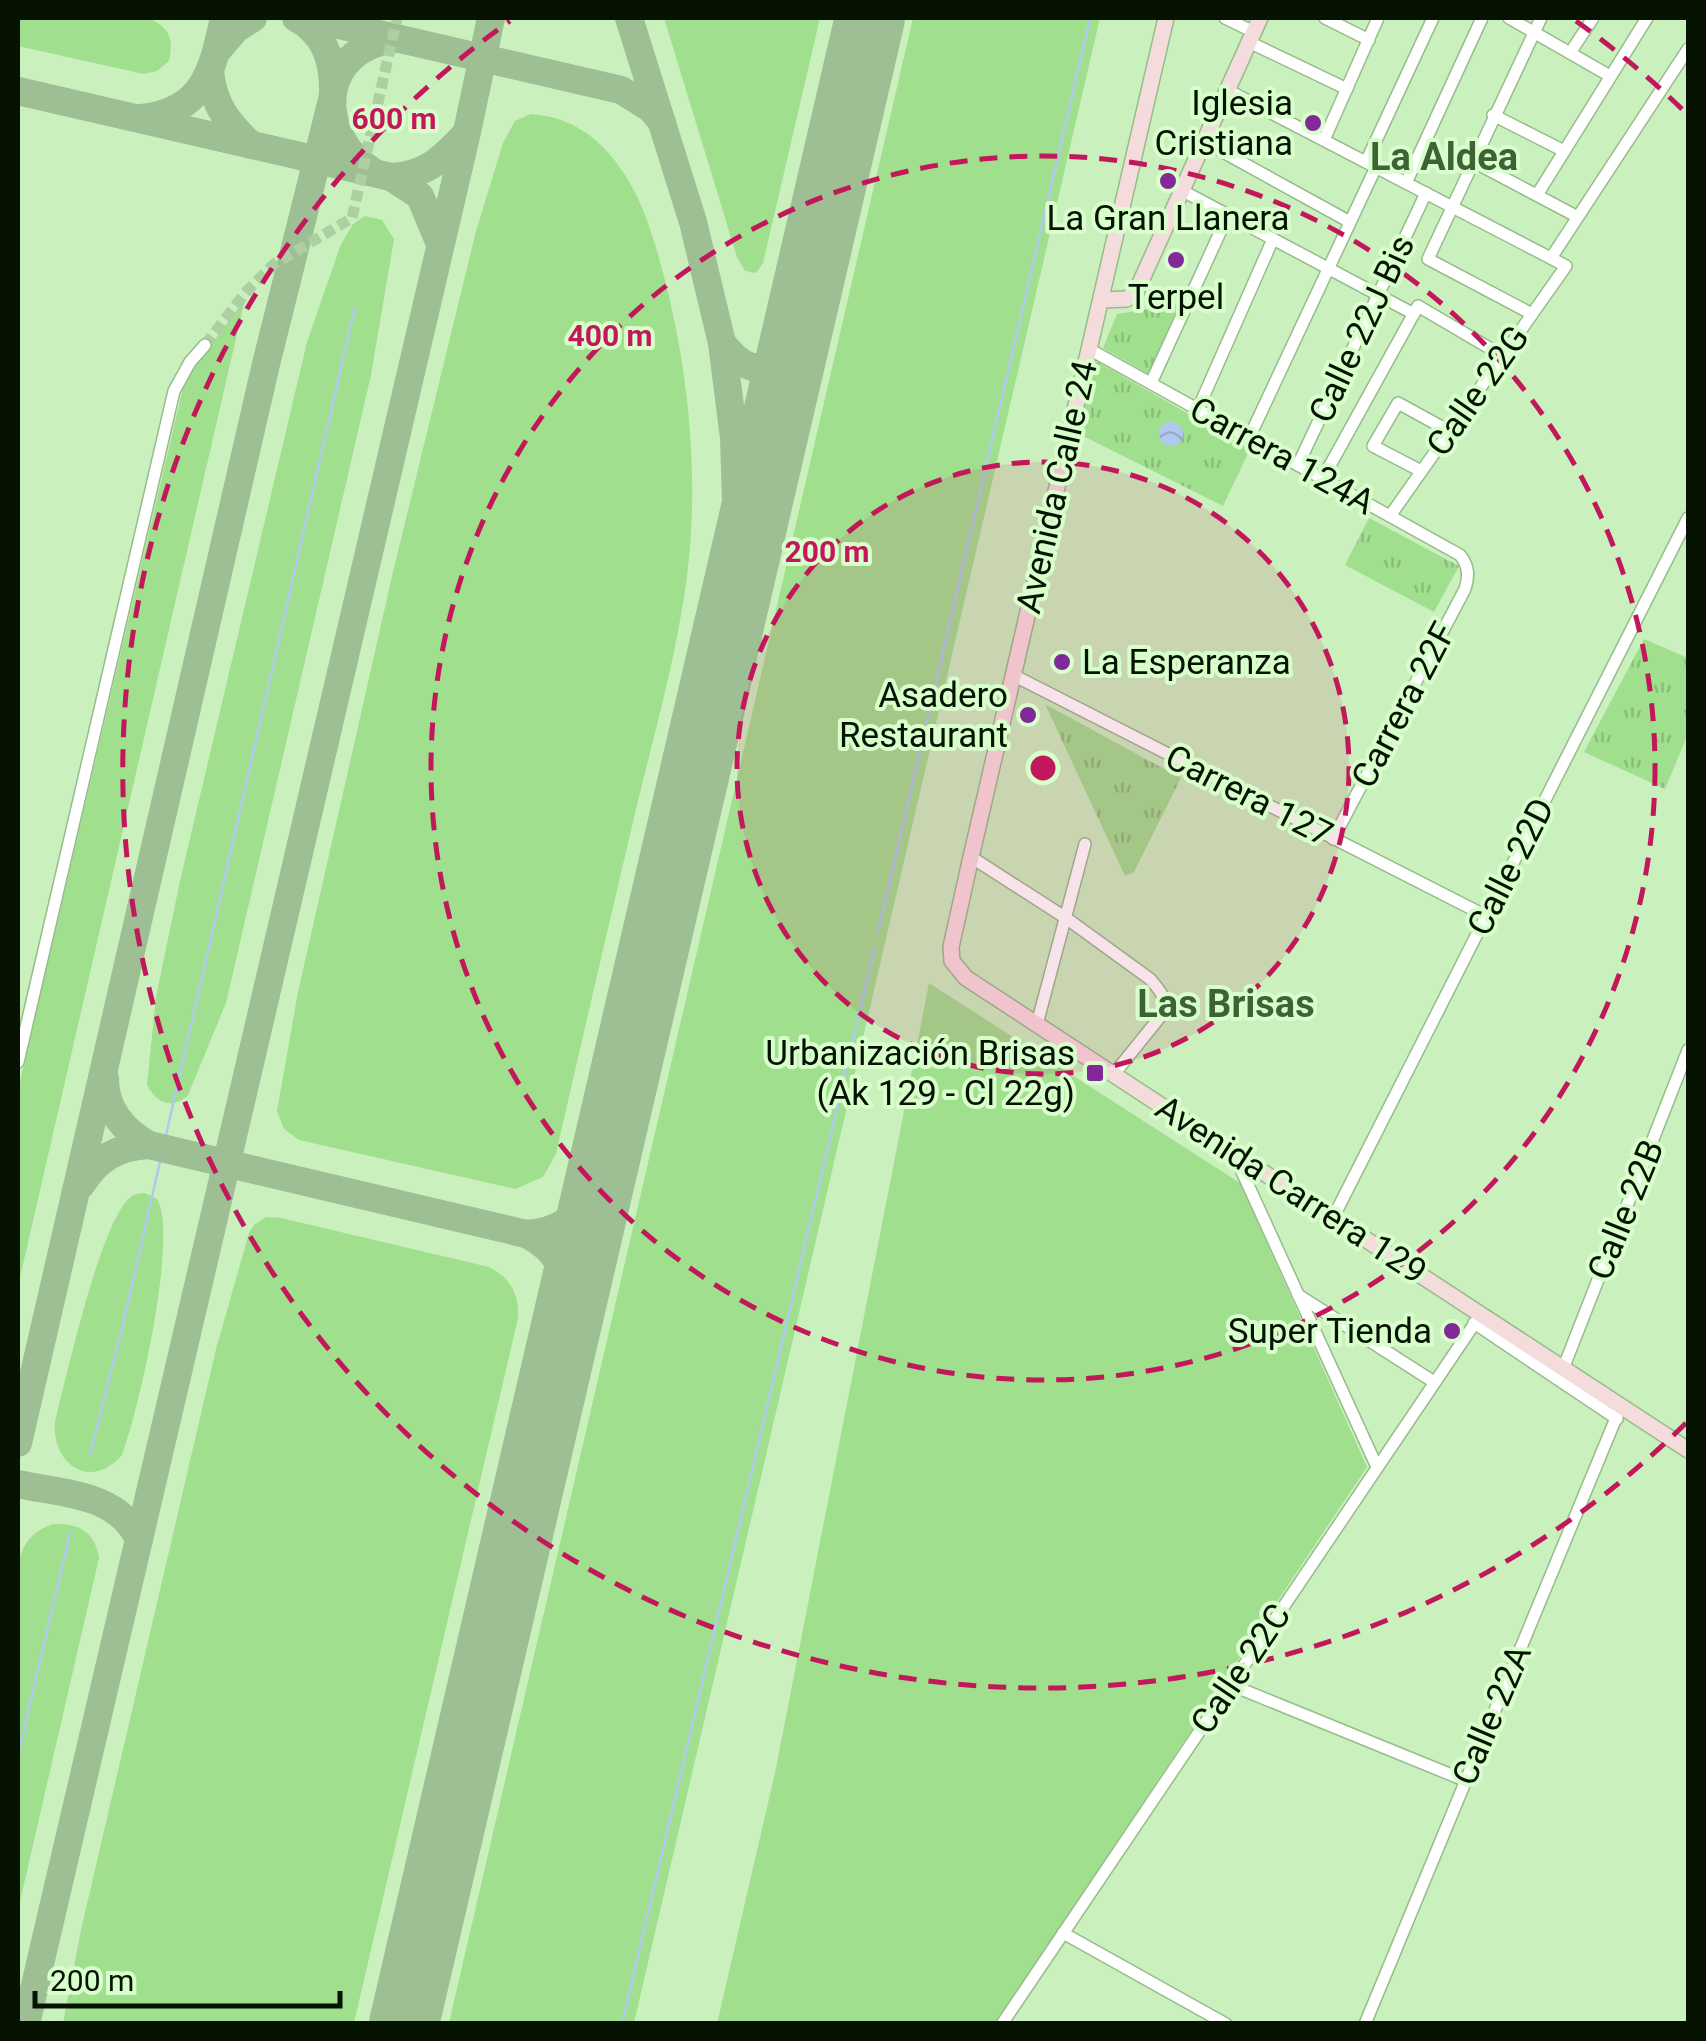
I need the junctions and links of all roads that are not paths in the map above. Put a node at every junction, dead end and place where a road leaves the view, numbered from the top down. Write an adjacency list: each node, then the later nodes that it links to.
1 (1166, 18): 37 (main road, Avenida Calle 24)
2 (1225, 18): 11 (street)
3 (1324, 18): 13 (street)
4 (1378, 18): 13 (street)
5 (1432, 18): 24 (street)
6 (1482, 18): 25 (street, Calle 22J Bis)
7 (1509, 18): 12 (street)
8 (1542, 18): 12 (street)
9 (1593, 18): 15 (street)
10 (1647, 18): 16 (street)
11 (1254, 31): 17 (street); 18 (main road)
12 (1534, 32): 15 (street); 19 (street)
13 (1368, 40): 17 (street)
14 (1688, 50): 31 (street)
15 (1570, 54): 16 (street)
16 (1610, 76): 22 (street)
17 (1347, 88): 20 (street)
18 (1228, 90): 20 (street); 21 (main road)
19 (1493, 115): 22 (street); 23 (street)
20 (1324, 140): 24 (street)
21 (1203, 142): 26 (main road); 32 (street)
22 (1564, 151): 28 (street)
23 (1472, 160): 28 (street); 29 (street)
24 (1371, 165): 25 (street); 32 (street)
25 (1406, 183): 27 (street)
26 (1181, 190): 30 (street); 37 (main road)
27 (1426, 193): 29 (street); 36 (street, Calle 22J Bis)
28 (1537, 195): 31 (street)
29 (1452, 206): 34 (street); 39 (street)
30 (1228, 215): 33 (street); 43 (street)
31 (1576, 216): 34 (street)
32 (1350, 222): 35 (street)
33 (1273, 239): 35 (street); 44 (street)
34 (1551, 258): 39 (street, Calle 22G)
35 (1328, 268): 36 (street); 46 (street)
36 (1378, 295): 38 (street); 47 (street, Calle 22J Bis)
37 (1100, 300): 41 (main road, Avenida Calle 24)
38 (1416, 310): 42 (street); 49 (street)
39 (1532, 314): 42 (street, Calle 22G)
40 (205, 344): 62 (street)
41 (1089, 349): 43 (street, Carrera 124A); 53 (main road, Avenida Calle 24)
42 (1503, 356): 45 (street, Calle 22G)
43 (1152, 383): 44 (street, Carrera 124A)
44 (1198, 409): 46 (street, Carrera 124A)
45 (1450, 431): 48 (street, Calle 22G); 48 (street)
46 (1249, 438): 47 (street, Carrera 124A)
47 (1298, 465): 49 (street, Carrera 124A)
48 (1421, 471): 50 (street, Calle 22G)
49 (1323, 478): 50 (street, Carrera 124A)
50 (1390, 516): 52 (street, Carrera 124A)
51 (1688, 518): 57 (street, Calle 22D)
52 (1468, 569): 54 (street, Carrera 22F)
53 (1013, 676): 54 (street, Carrera 127); 56 (main road, Avenida Calle 24)
54 (1333, 838): 57 (street, Carrera 127)
55 (1084, 844): 58 (street)
56 (971, 857): 58 (street); 59 (main road, Avenida Calle 24)
57 (1486, 916): 65 (street, Calle 22D)
58 (1066, 918): 60 (street); 63 (street)
59 (950, 956): 60 (main road, Avenida Carrera 129)
60 (1037, 1024): 63 (main road, Avenida Carrera 129)
61 (1688, 1050): 68 (street, Calle 22B)
62 (18, 1062)
63 (1114, 1074): 64 (main road, Avenida Carrera 129)
64 (1233, 1151): 65 (main road, Avenida Carrera 129); 66 (street)
65 (1334, 1216): 67 (main road, Avenida Carrera 129)
66 (1298, 1294): 69 (street); 72 (street)
67 (1477, 1319): 68 (main road, Avenida Carrera 129); 69 (street, Calle 22C); 70 (street)
68 (1564, 1369): 70 (main road, Avenida Carrera 129)
69 (1434, 1382): 72 (street, Calle 22C)
70 (1619, 1412): 71 (main road, Avenida Carrera 129); 74 (street, Calle 22A)
71 (1688, 1450)
72 (1377, 1467): 73 (street, Calle 22C)
73 (1230, 1685): 74 (street); 75 (street, Calle 22C)
74 (1464, 1780): 78 (street, Calle 22A)
75 (1063, 1933): 76 (street, Calle 22C); 77 (street)
76 (1002, 2024)
77 (1226, 2024)
78 (1365, 2024)

